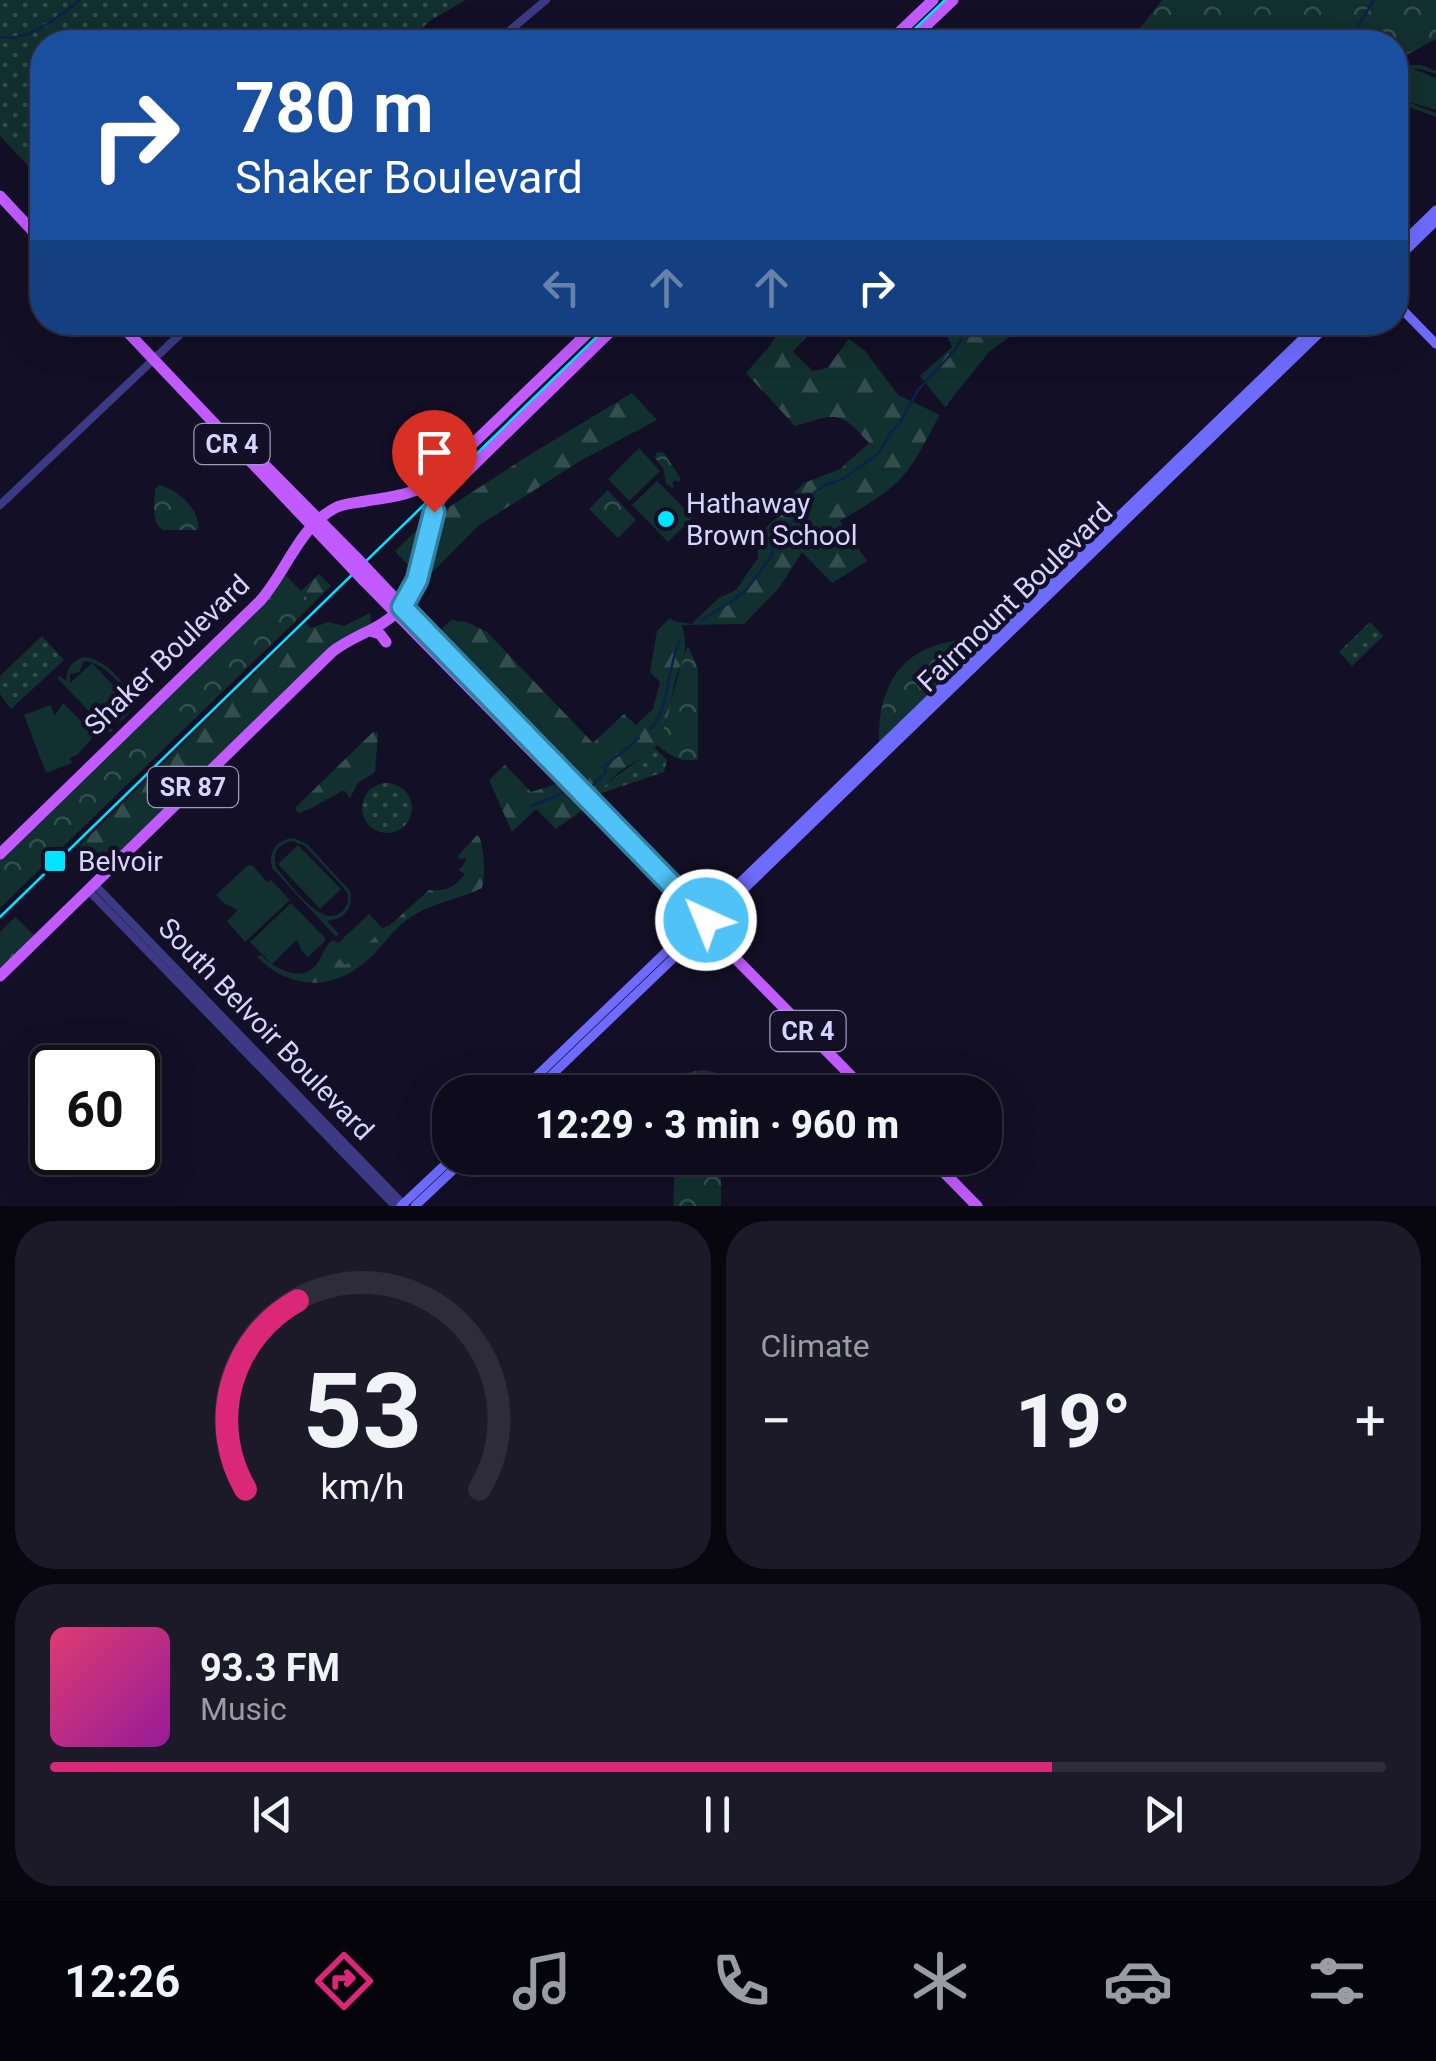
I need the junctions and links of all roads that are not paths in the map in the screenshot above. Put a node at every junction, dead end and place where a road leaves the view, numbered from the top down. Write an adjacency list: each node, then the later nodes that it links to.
1 (546, 0): 4 (street)
2 (933, 0): 5 (main road)
3 (953, 0): 6 (main road)
4 (510, 30)
5 (902, 30)
6 (922, 30)
7 (0, 186): 10 (main road)
8 (0, 196): 12 (main road)
9 (1436, 210): 13 (main road)
10 (30, 217)
11 (1436, 221): 14 (main road)
12 (30, 229)
13 (1408, 237)
14 (1408, 248)
15 (1408, 315): 23 (main road)
16 (131, 335): 24 (main road, CR 4)
17 (138, 335): 24 (main road)
18 (179, 335): 24 (street)
19 (586, 335): 27 (main road, Shaker Boulevard / SR 87)
20 (607, 335): 28 (main road)
21 (1307, 335): 25 (main road, Fairmount Boulevard)
22 (1317, 335): 25 (main road, Fairmount Boulevard)
23 (1436, 344)
24 (155, 358): 26 (street); 27 (main road, CR 4)
25 (1165, 478): 33 (main road, Fairmount Boulevard); 35 (main road, Fairmount Boulevard)
26 (0, 505)
27 (316, 524): 28 (main road, CR 4, bridge); 31 (main road, Shaker Boulevard / SR 87)
28 (399, 610): 29 (main road, SR 87); 34 (main road, CR 4)
29 (370, 632): 30 (main road); 32 (main road, SR 87)
30 (386, 642)
31 (0, 854)
32 (91, 887): 39 (main road, SR 87); 46 (street, South Belvoir Boulevard)
33 (726, 896): 34 (main road); 35 (main road)
34 (679, 898): 36 (main road); 37 (main road, CR 4)
35 (733, 905): 37 (main road)
36 (673, 939): 38 (main road); 40 (main road)
37 (728, 947): 38 (main road); 42 (main road, CR 4)
38 (682, 950): 41 (main road)
39 (0, 976)
40 (538, 1075)
41 (552, 1075)
42 (851, 1075)
43 (434, 1175): 46 (main road)
44 (448, 1175): 47 (main road)
45 (947, 1175): 48 (main road)
46 (401, 1206)
47 (415, 1206)
48 (977, 1206)

